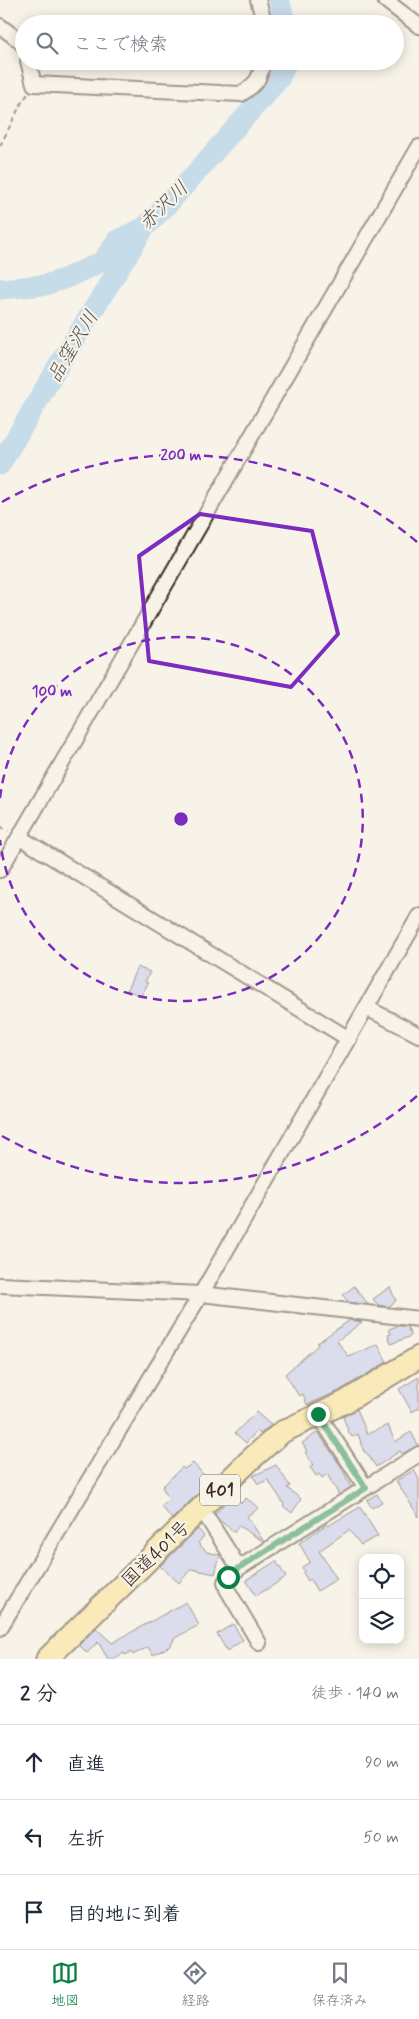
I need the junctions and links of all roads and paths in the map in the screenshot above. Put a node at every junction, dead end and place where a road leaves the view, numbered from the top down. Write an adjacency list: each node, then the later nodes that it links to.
1 (258, 0): 3 (street)
2 (385, 0): 5 (street)
3 (262, 15)
4 (0, 26): 6 (street)
5 (419, 26)
6 (15, 37)
7 (30, 70): 9 (street)
8 (262, 70): 9 (street)
9 (34, 84): 10 (path)
10 (0, 146)
11 (419, 146): 12 (street)
12 (19, 837): 13 (street); 17 (street)
13 (0, 870)
14 (419, 916): 15 (street)
15 (367, 1008): 16 (street); 17 (street)
16 (419, 1035)
17 (349, 1039): 19 (street)
18 (0, 1285): 19 (street)
19 (201, 1294): 20 (street); 27 (street)
20 (419, 1319)
21 (419, 1357): 22 (highway, 国道401号 / 401)
22 (318, 1414): 24 (street); 25 (highway, 国道401号 / 401)
23 (419, 1454): 24 (street)
24 (366, 1488): 26 (street)
25 (201, 1508): 26 (street); 29 (highway, 国道401号 / 401)
26 (239, 1568): 28 (street)
27 (0, 1628)
28 (259, 1643)
29 (47, 1659)

